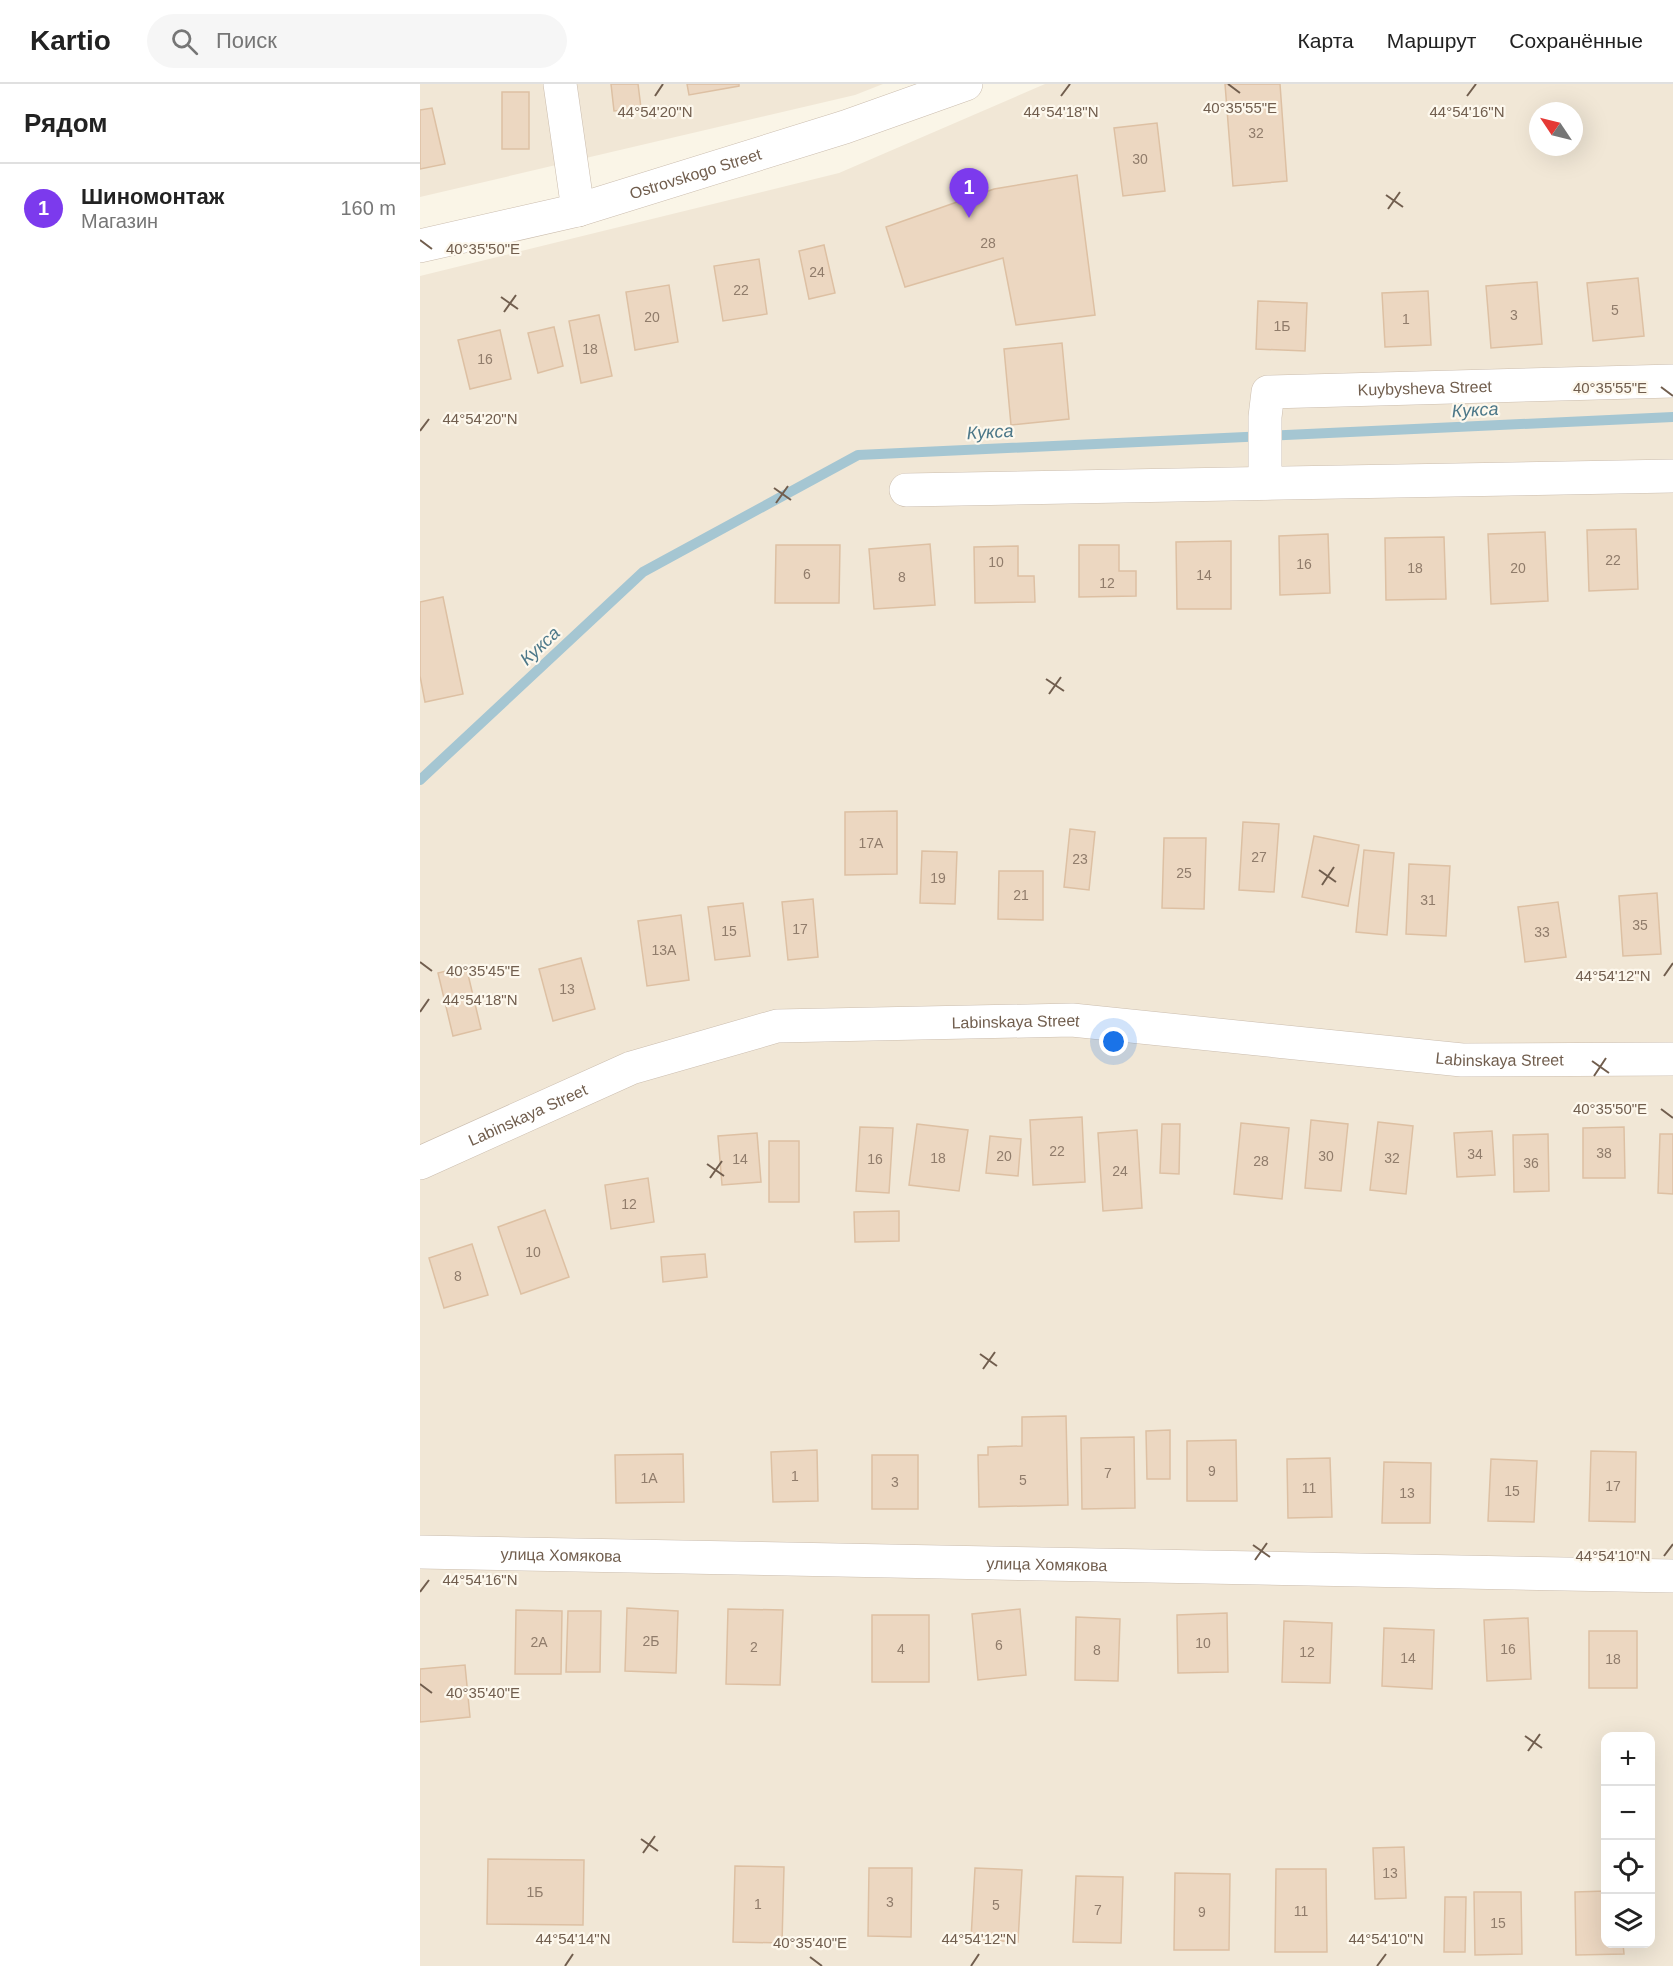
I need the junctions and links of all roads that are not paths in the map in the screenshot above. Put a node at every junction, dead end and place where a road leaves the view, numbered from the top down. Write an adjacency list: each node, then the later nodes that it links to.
1 (560, 84): 3 (street)
2 (966, 84): 3 (street, Ostrovskogo Street)
3 (578, 210): 4 (street, Ostrovskogo Street)
4 (420, 246)
5 (1673, 381): 6 (street, Kuybysheva Street)
6 (1266, 468): 7 (street); 8 (street)
7 (1673, 476)
8 (906, 490)
9 (1673, 1059): 10 (street, Labinskaya Street)
10 (420, 1162)
11 (420, 1552): 12 (street, улица Хомякова)
12 (1673, 1576)

